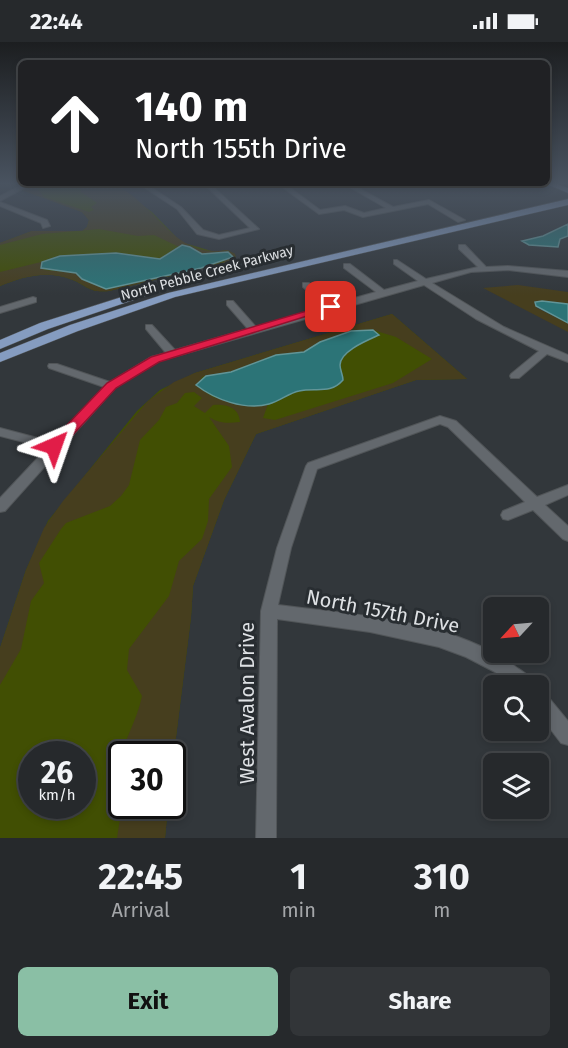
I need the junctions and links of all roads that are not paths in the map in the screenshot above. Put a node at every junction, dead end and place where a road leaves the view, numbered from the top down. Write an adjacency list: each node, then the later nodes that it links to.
1 (42, 221): 6 (street)
2 (191, 221): 3 (street)
3 (246, 221)
4 (469, 221): 5 (main road, North Pebble Creek Parkway)
5 (465, 222): 8 (main road, North Pebble Creek Parkway)
6 (46, 226)
7 (462, 247): 11 (street)
8 (331, 254): 22 (main road, North Pebble Creek Parkway); 25 (main road, North Pebble Creek Parkway)
9 (397, 262): 13 (street)
10 (347, 266): 15 (street)
11 (483, 268): 12 (street); 13 (street)
12 (568, 274)
13 (424, 282): 15 (street); 23 (street)
14 (306, 285): 18 (street)
15 (383, 292): 18 (street)
16 (33, 300): 19 (street)
17 (230, 303): 21 (street)
18 (331, 307): 21 (street)
19 (0, 310)
20 (149, 327): 24 (street)
21 (253, 329): 24 (street)
22 (0, 345)
23 (545, 351): 26 (street); 28 (street)
24 (172, 353): 29 (street)
25 (0, 358)
26 (568, 359)
27 (53, 366): 29 (street)
28 (515, 376)
29 (111, 386): 31 (street)
30 (0, 432): 31 (street)
31 (54, 446): 34 (street)
32 (568, 490): 33 (street)
33 (536, 504): 35 (street); 36 (street); 37 (street, West Avalon Drive)
34 (0, 507)
35 (508, 515)
36 (568, 535)
37 (269, 611): 38 (street, North 157th Drive); 41 (street, West Avalon Drive)
38 (511, 675)
39 (549, 712): 40 (street)
40 (568, 736)
41 (266, 838)

